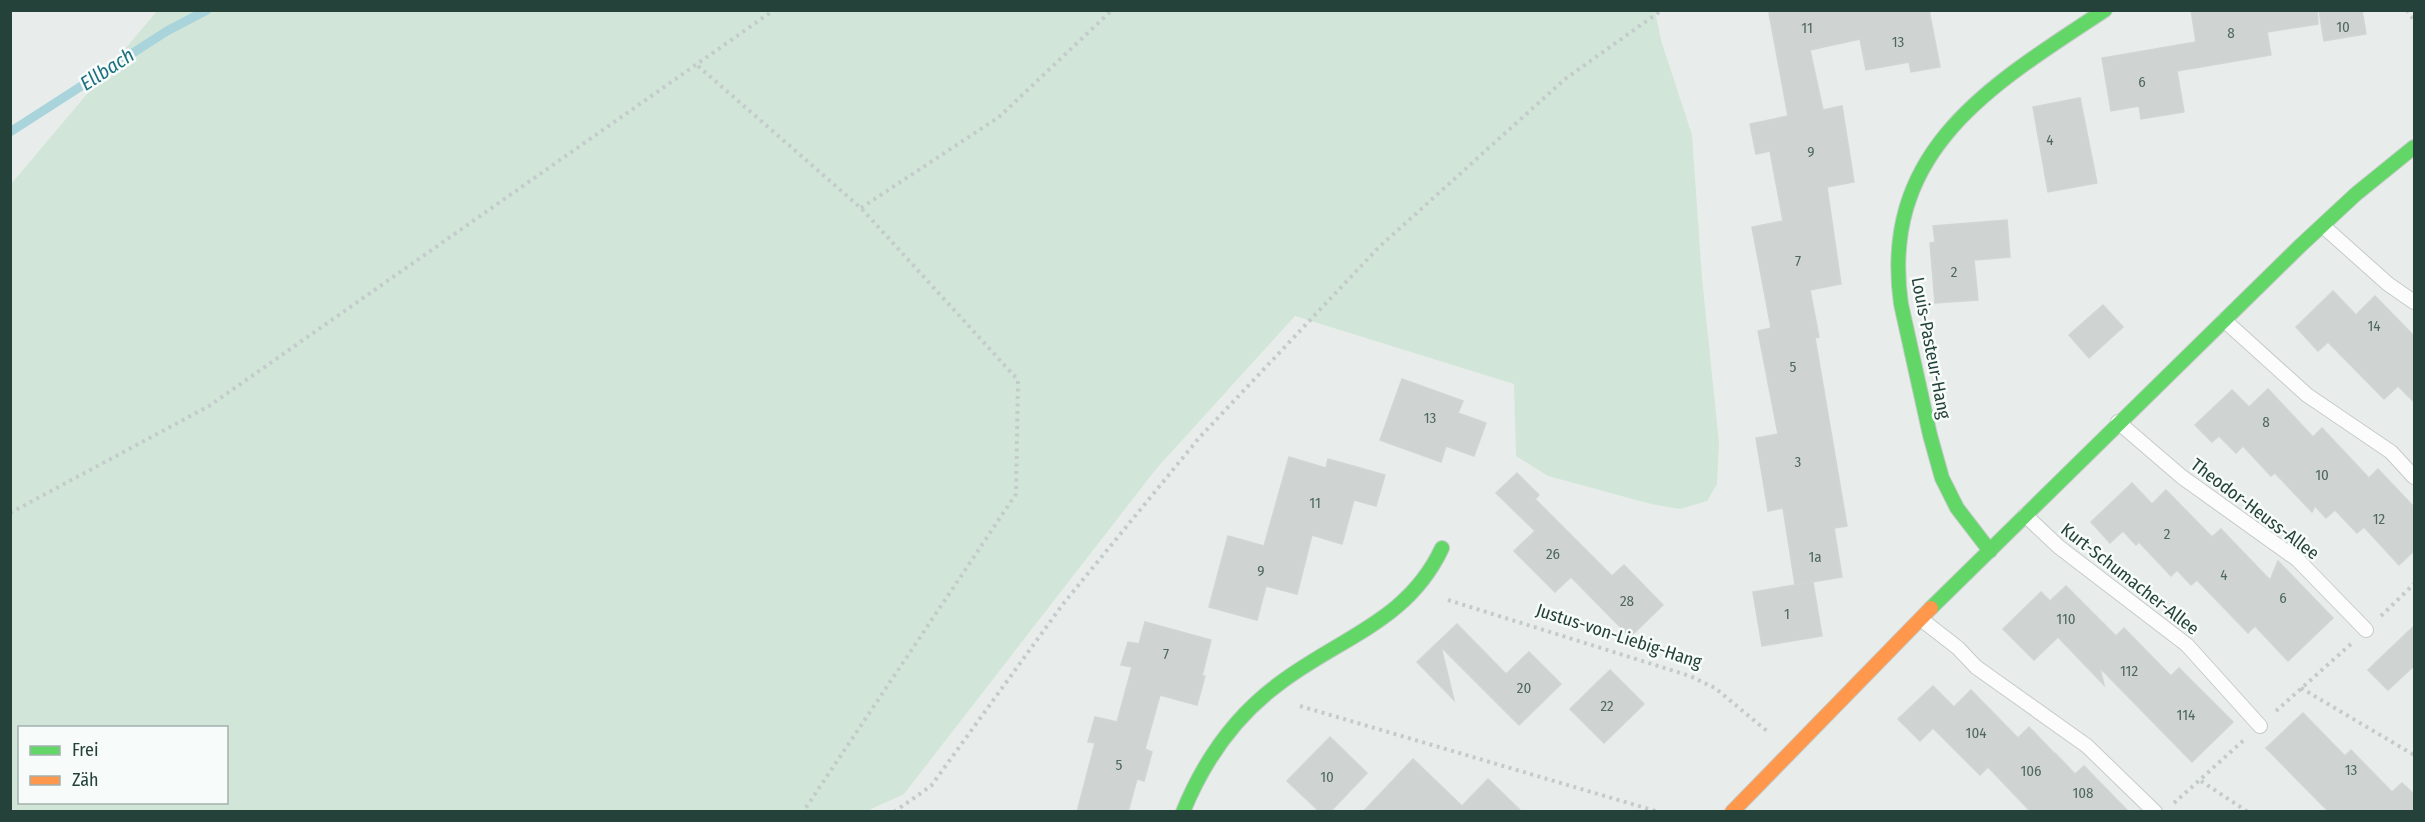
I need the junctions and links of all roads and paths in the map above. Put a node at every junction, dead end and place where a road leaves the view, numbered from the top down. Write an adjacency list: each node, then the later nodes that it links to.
1 (774, 10): 7 (path)
2 (1112, 10): 9 (path)
3 (1662, 10): 33 (path)
4 (2105, 10): 18 (street, Louis-Pasteur-Hang)
5 (2407, 10): 6 (path)
6 (2415, 20)
7 (698, 66): 9 (path); 15 (path)
8 (2415, 147): 10 (street)
9 (861, 208): 32 (path)
10 (2323, 226): 11 (lane); 12 (street)
11 (2415, 302)
12 (2224, 320): 13 (street); 14 (lane)
13 (2118, 422): 16 (street); 24 (lane, Theodor-Heuss-Allee)
14 (2415, 477)
15 (10, 513)
16 (2025, 515): 18 (street); 27 (lane, Kurt-Schumacher-Allee)
17 (1442, 548): 20 (street)
18 (1990, 551): 23 (street)
19 (2415, 584): 21 (path)
20 (1416, 590): 26 (street); 28 (path, Justus-von-Liebig-Hang)
21 (2408, 591): 22 (path); 24 (path)
22 (2415, 595)
23 (1922, 620): 28 (street); 37 (lane)
24 (2366, 630): 25 (path)
25 (2301, 688): 27 (path); 29 (path)
26 (1265, 695): 34 (street); 35 (path)
27 (2260, 726): 30 (path)
28 (1791, 751): 36 (street)
29 (2415, 755)
30 (2201, 781): 31 (path); 38 (path)
31 (2171, 805)
32 (803, 812)
33 (894, 812)
34 (1183, 812)
35 (1659, 812)
36 (1732, 812)
37 (2155, 812)
38 (2248, 812)

